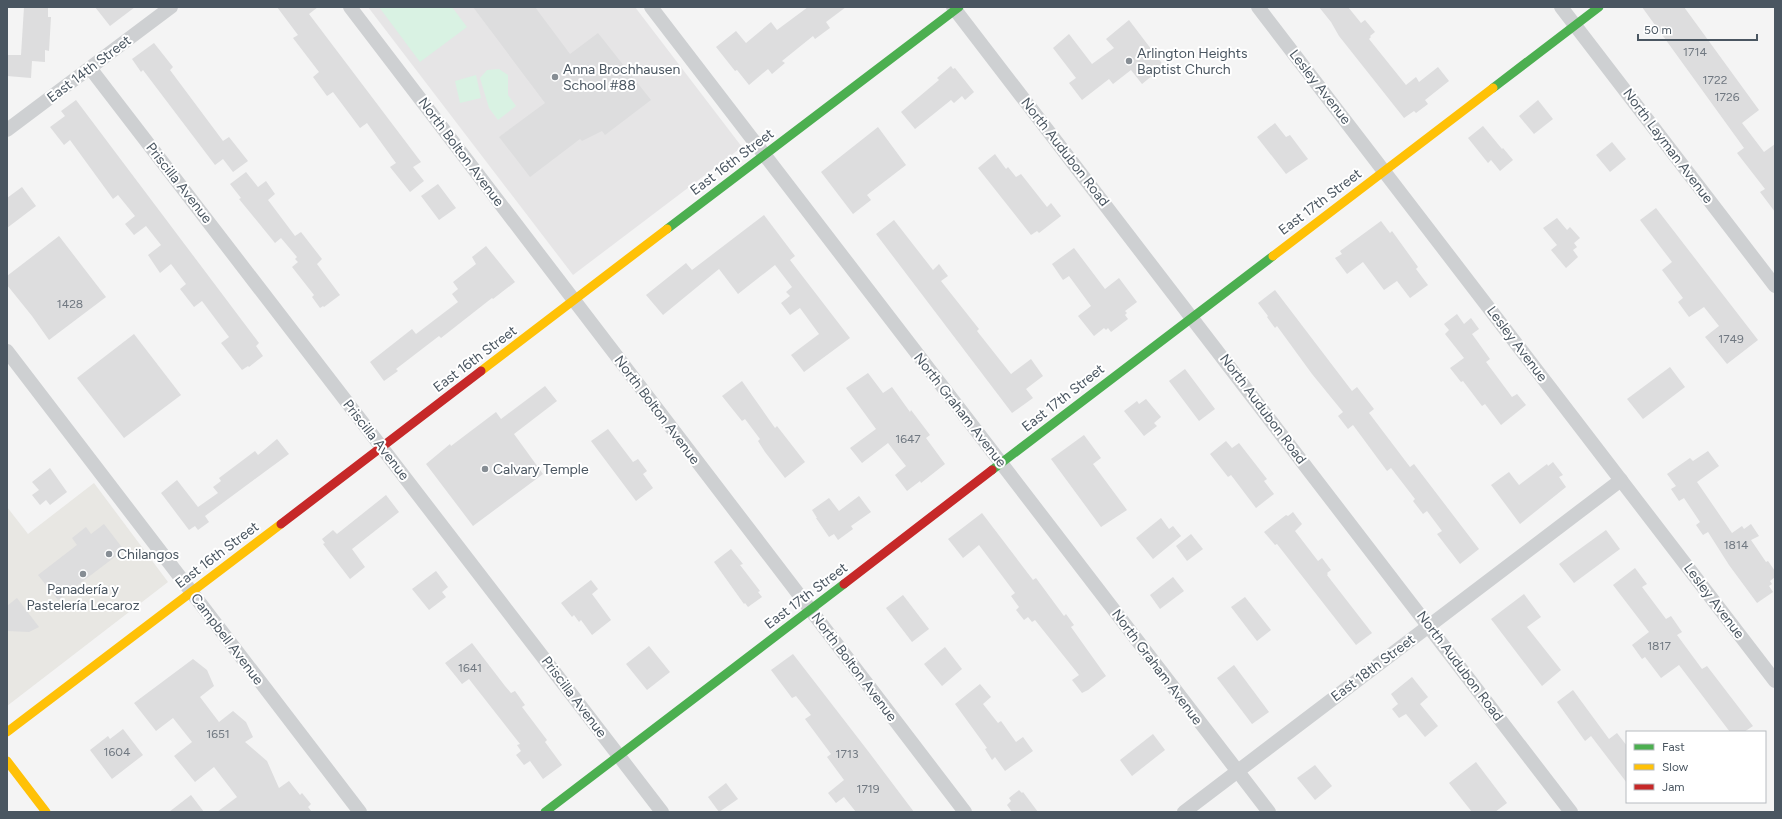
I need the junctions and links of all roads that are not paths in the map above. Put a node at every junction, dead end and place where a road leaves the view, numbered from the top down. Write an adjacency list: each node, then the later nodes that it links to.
1 (171, 7): 9 (street, East 14th Street)
2 (350, 7): 14 (street, North Bolton Avenue)
3 (651, 7): 11 (street, North Graham Avenue)
4 (1258, 7): 12 (street, Lesley Avenue)
5 (1561, 7): 8 (street, North Layman Avenue)
6 (1599, 7): 8 (street, East 17th Street)
7 (956, 8): 11 (street, East 16th Street); 15 (street, North Audubon Road)
8 (1575, 25): 12 (street, East 17th Street); 13 (street, North Layman Avenue)
9 (90, 68): 10 (street, East 14th Street); 17 (street, Priscilla Avenue)
10 (7, 130)
11 (764, 155): 14 (street, East 16th Street); 18 (street, North Graham Avenue)
12 (1384, 171): 15 (street, East 17th Street); 19 (street, Lesley Avenue)
13 (1775, 286)
14 (574, 301): 17 (street, East 16th Street); 21 (street, North Bolton Avenue)
15 (1192, 317): 18 (street, East 17th Street); 22 (street, North Audubon Road)
16 (7, 351): 20 (street, Campbell Avenue)
17 (382, 447): 20 (street, East 16th Street); 25 (street, Priscilla Avenue)
18 (1002, 464): 21 (street, East 17th Street); 27 (street, North Graham Avenue)
19 (1621, 480): 22 (street, East 18th Street); 23 (street, Lesley Avenue)
20 (192, 592): 24 (street, East 16th Street); 29 (street, Campbell Avenue)
21 (810, 610): 25 (street, East 17th Street); 32 (street, North Bolton Avenue)
22 (1429, 626): 27 (street, East 18th Street); 35 (street, North Audubon Road)
23 (1775, 681)
24 (7, 732)
25 (619, 756): 30 (street, East 17th Street); 31 (street, Priscilla Avenue)
26 (7, 761): 28 (street)
27 (1237, 771): 33 (street, East 18th Street); 34 (street, North Graham Avenue)
28 (46, 812)
29 (360, 812)
30 (545, 812)
31 (662, 812)
32 (965, 812)
33 (1184, 812)
34 (1269, 812)
35 (1571, 812)

